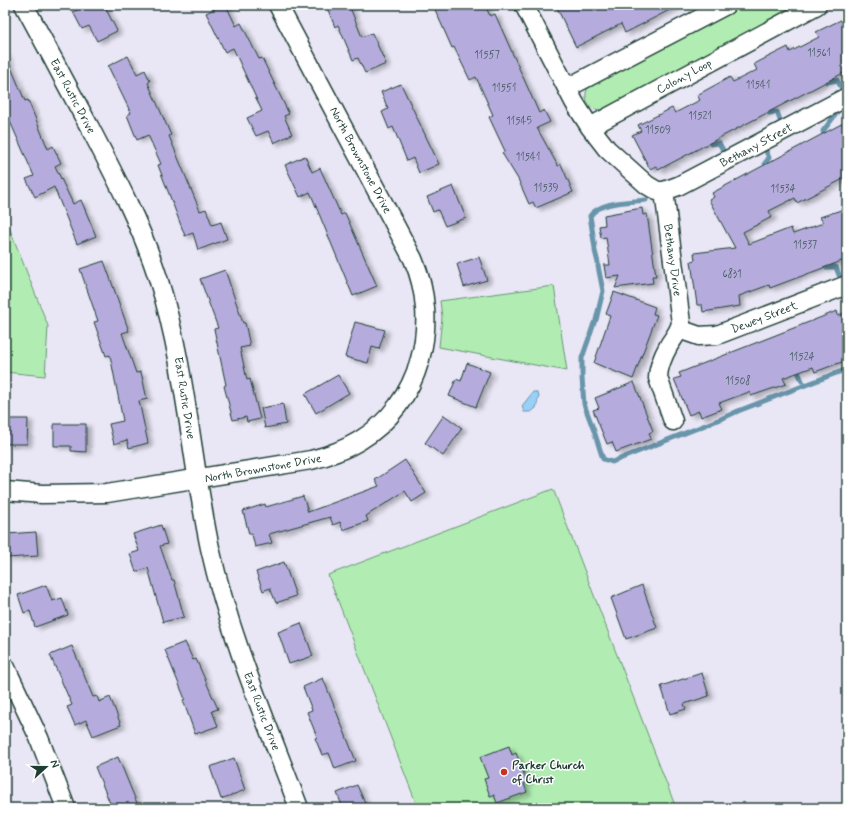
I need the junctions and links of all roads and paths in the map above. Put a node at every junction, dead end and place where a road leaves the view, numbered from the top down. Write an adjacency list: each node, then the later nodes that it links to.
1 (24, 5): 13 (street, East Rustic Drive)
2 (278, 5): 13 (street, North Brownstone Drive)
3 (524, 5): 6 (street)
4 (726, 5): 6 (street)
5 (818, 5): 8 (street, Colony Loop)
6 (567, 88): 8 (street)
7 (847, 97): 9 (street, Bethany Street)
8 (590, 127): 9 (street)
9 (664, 191): 11 (street, Bethany Drive)
10 (847, 285): 11 (street, Dewey Street)
11 (679, 329): 12 (street)
12 (673, 421)
13 (198, 479): 14 (street, North Brownstone Drive); 17 (street, East Rustic Drive)
14 (5, 491)
15 (5, 666): 16 (street)
16 (66, 808)
17 (299, 808)

